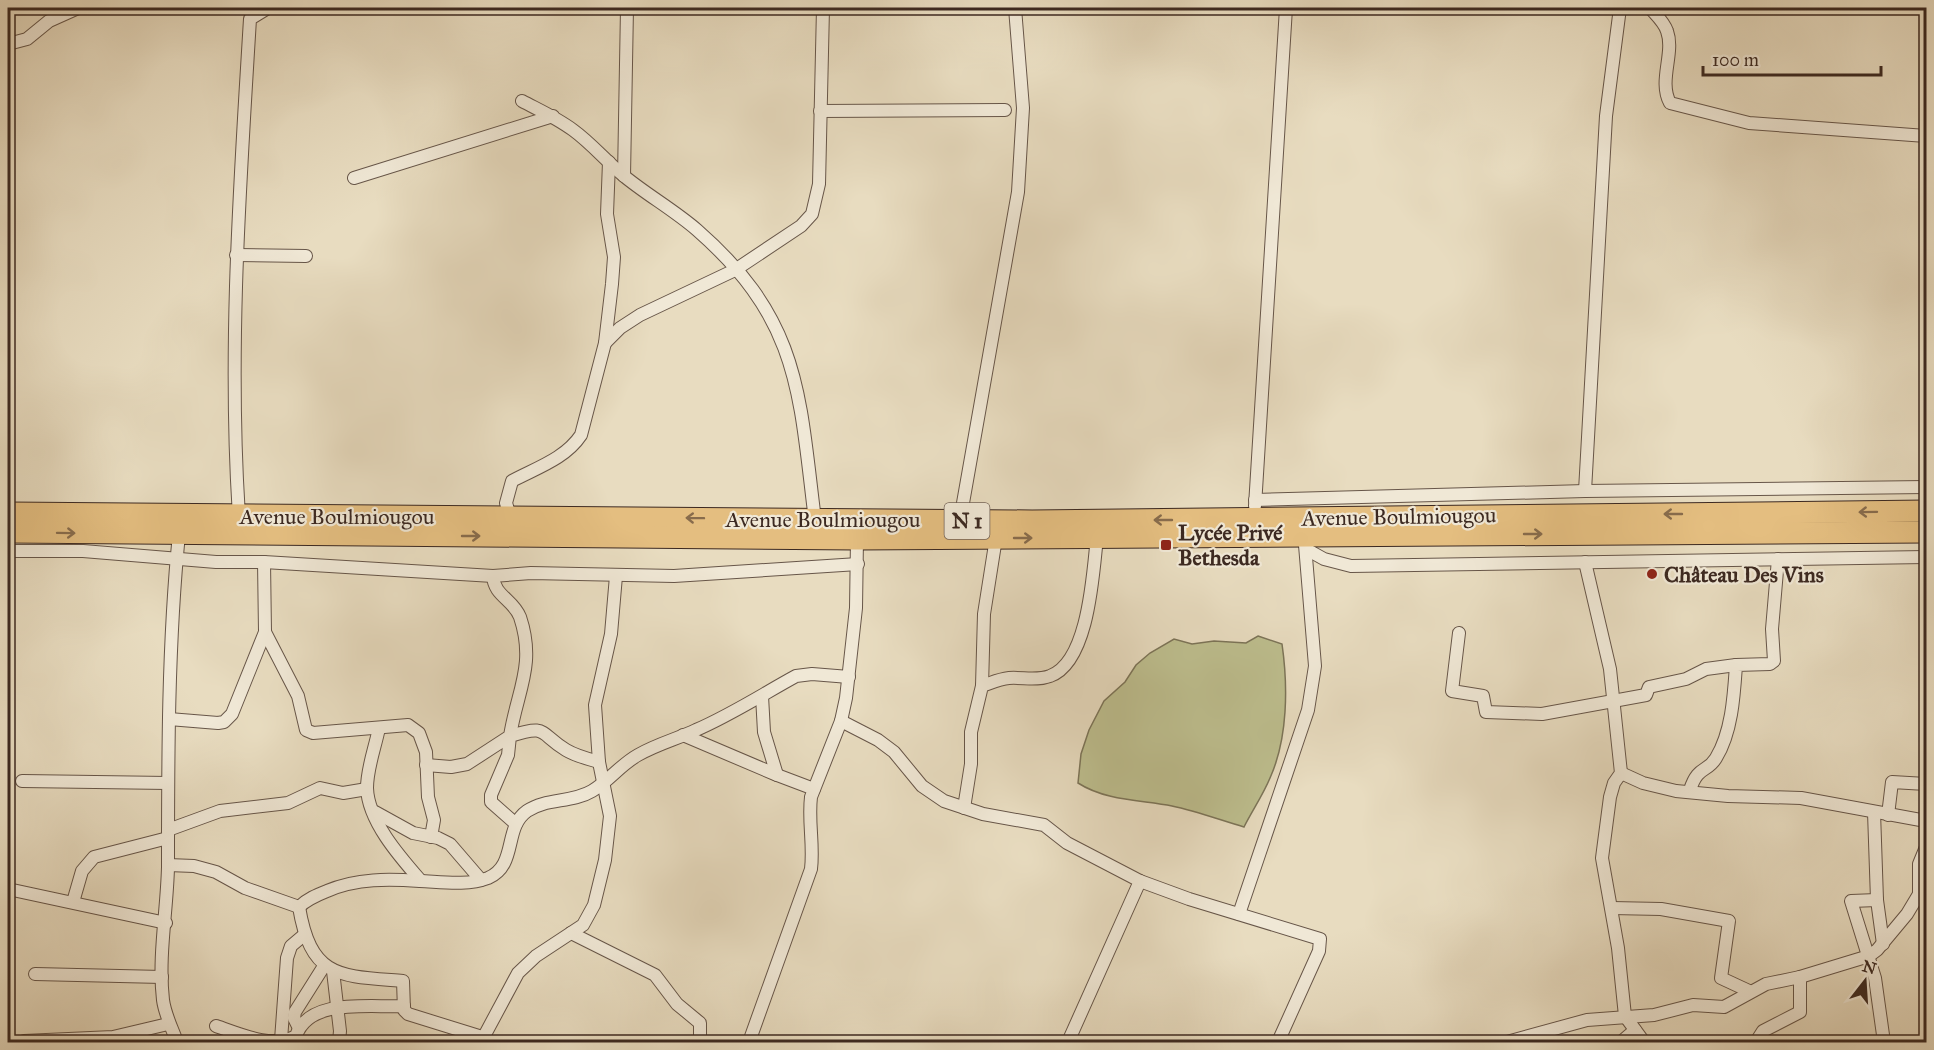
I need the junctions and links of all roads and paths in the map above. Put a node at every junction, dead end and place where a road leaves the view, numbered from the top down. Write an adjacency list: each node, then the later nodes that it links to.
1 (78, 8): 9 (street)
2 (268, 8): 18 (street)
3 (627, 8): 16 (street)
4 (823, 8): 12 (street)
5 (1015, 8): 30 (street)
6 (1286, 8): 28 (street)
7 (1620, 8): 23 (street)
8 (1650, 8): 14 (street)
9 (8, 44)
10 (522, 101): 13 (street)
11 (1005, 110): 12 (street)
12 (820, 111): 20 (street)
13 (553, 117): 15 (street); 17 (street)
14 (1926, 136)
15 (609, 162): 16 (street); 21 (street)
16 (624, 176): 20 (street)
17 (354, 178)
18 (236, 255): 19 (street); 26 (street)
19 (306, 256)
20 (735, 270): 21 (street); 29 (street)
21 (605, 343): 27 (street)
22 (1926, 487): 23 (street)
23 (1585, 491): 28 (street)
24 (1926, 511): 28 (highway, Avenue Boulmiougou / N 1, one-way to 28)
25 (8, 513): 26 (highway, Avenue Boulmiougou / N 1)
26 (239, 516): 27 (highway, Avenue Boulmiougou / N 1)
27 (510, 516): 29 (highway, Avenue Boulmiougou / N 1, one-way to 27)
28 (1255, 518): 30 (highway, Avenue Boulmiougou / N 1, one-way to 30); 34 (highway, Avenue Boulmiougou / N 1); 37 (highway, Avenue Boulmiougou / N 1)
29 (814, 520): 30 (highway, Avenue Boulmiougou / N 1)
30 (960, 520)
31 (8, 532): 33 (highway, Avenue Boulmiougou / N 1, one-way to 33)
32 (1926, 532): 37 (highway, Avenue Boulmiougou / N 1, one-way to 32)
33 (179, 534): 36 (highway, Avenue Boulmiougou / N 1, one-way to 36); 41 (street)
34 (1097, 537): 35 (highway, Avenue Boulmiougou / N 1, one-way to 34); 51 (street)
35 (996, 538): 36 (highway, Avenue Boulmiougou / N 1); 51 (street)
36 (857, 539): 44 (street)
37 (1305, 542): 43 (street); 89 (street)
38 (8, 551): 41 (street)
39 (1926, 557): 40 (street)
40 (1778, 559): 43 (street); 49 (street)
41 (176, 560): 42 (street); 54 (street)
42 (264, 562): 45 (street); 47 (street)
43 (1585, 562): 53 (street)
44 (858, 564): 46 (street); 50 (street)
45 (493, 576): 46 (street); 58 (street)
46 (616, 576): 59 (street)
47 (265, 632): 54 (street); 56 (street)
48 (1459, 633): 53 (street)
49 (1736, 665): 53 (street); 69 (street)
50 (849, 677): 52 (street); 55 (street)
51 (982, 686): 70 (street)
52 (762, 696): 57 (street); 62 (street)
53 (1615, 702): 61 (street)
54 (169, 719): 65 (street)
55 (842, 721): 68 (street); 70 (street)
56 (380, 728): 60 (street); 67 (street)
57 (683, 735): 62 (street); 64 (street)
58 (510, 736): 59 (street); 60 (street); 75 (street)
59 (599, 762): 64 (street)
60 (426, 765): 77 (street)
61 (1621, 773): 69 (street); 88 (street)
62 (777, 775): 68 (street)
63 (22, 781): 65 (street)
64 (604, 782): 75 (street); 91 (street)
65 (168, 783): 76 (street)
66 (1926, 784): 73 (street)
67 (367, 789): 71 (street); 76 (street)
68 (814, 789): 113 (street)
69 (1690, 790): 72 (street)
70 (964, 808): 82 (street)
71 (372, 810): 77 (street); 81 (street)
72 (1874, 812): 73 (street); 85 (street)
73 (1888, 815): 74 (street)
74 (1926, 820)
75 (516, 824): 80 (street)
76 (168, 834): 79 (street); 86 (street)
77 (431, 837): 80 (street)
78 (1926, 847): 84 (street)
79 (168, 865): 87 (street); 90 (street)
80 (482, 880): 81 (street)
81 (421, 881): 87 (street)
82 (1140, 881): 89 (street); 114 (street)
83 (8, 889): 86 (street)
84 (1923, 895): 93 (street)
85 (1877, 900): 93 (street); 94 (street)
86 (74, 902): 90 (street)
87 (299, 907): 92 (street)
88 (1612, 908): 99 (street); 102 (street)
89 (1239, 914): 115 (street)
90 (166, 923): 97 (street)
91 (571, 933): 107 (street); 112 (street)
92 (304, 935): 95 (street); 109 (street)
93 (1883, 944): 94 (street)
94 (1869, 956): 98 (street); 120 (street)
95 (328, 969): 100 (street); 101 (street); 105 (street)
96 (35, 974): 97 (street)
97 (162, 977): 103 (street)
98 (1800, 977): 99 (street); 119 (street)
99 (1749, 991): 102 (street)
100 (404, 1006): 101 (street); 107 (street)
101 (337, 1008): 105 (street); 111 (street)
102 (1625, 1016): 106 (street); 116 (street)
103 (168, 1024): 108 (street); 110 (street)
104 (216, 1026): 109 (street)
105 (299, 1028): 109 (street)
106 (1635, 1030): 117 (street); 118 (street)
107 (481, 1040)
108 (24, 1041)
109 (274, 1041)
110 (177, 1042)
111 (339, 1042)
112 (700, 1042)
113 (749, 1042)
114 (1068, 1042)
115 (1278, 1042)
116 (1507, 1042)
117 (1621, 1042)
118 (1644, 1042)
119 (1756, 1042)
120 (1884, 1042)

